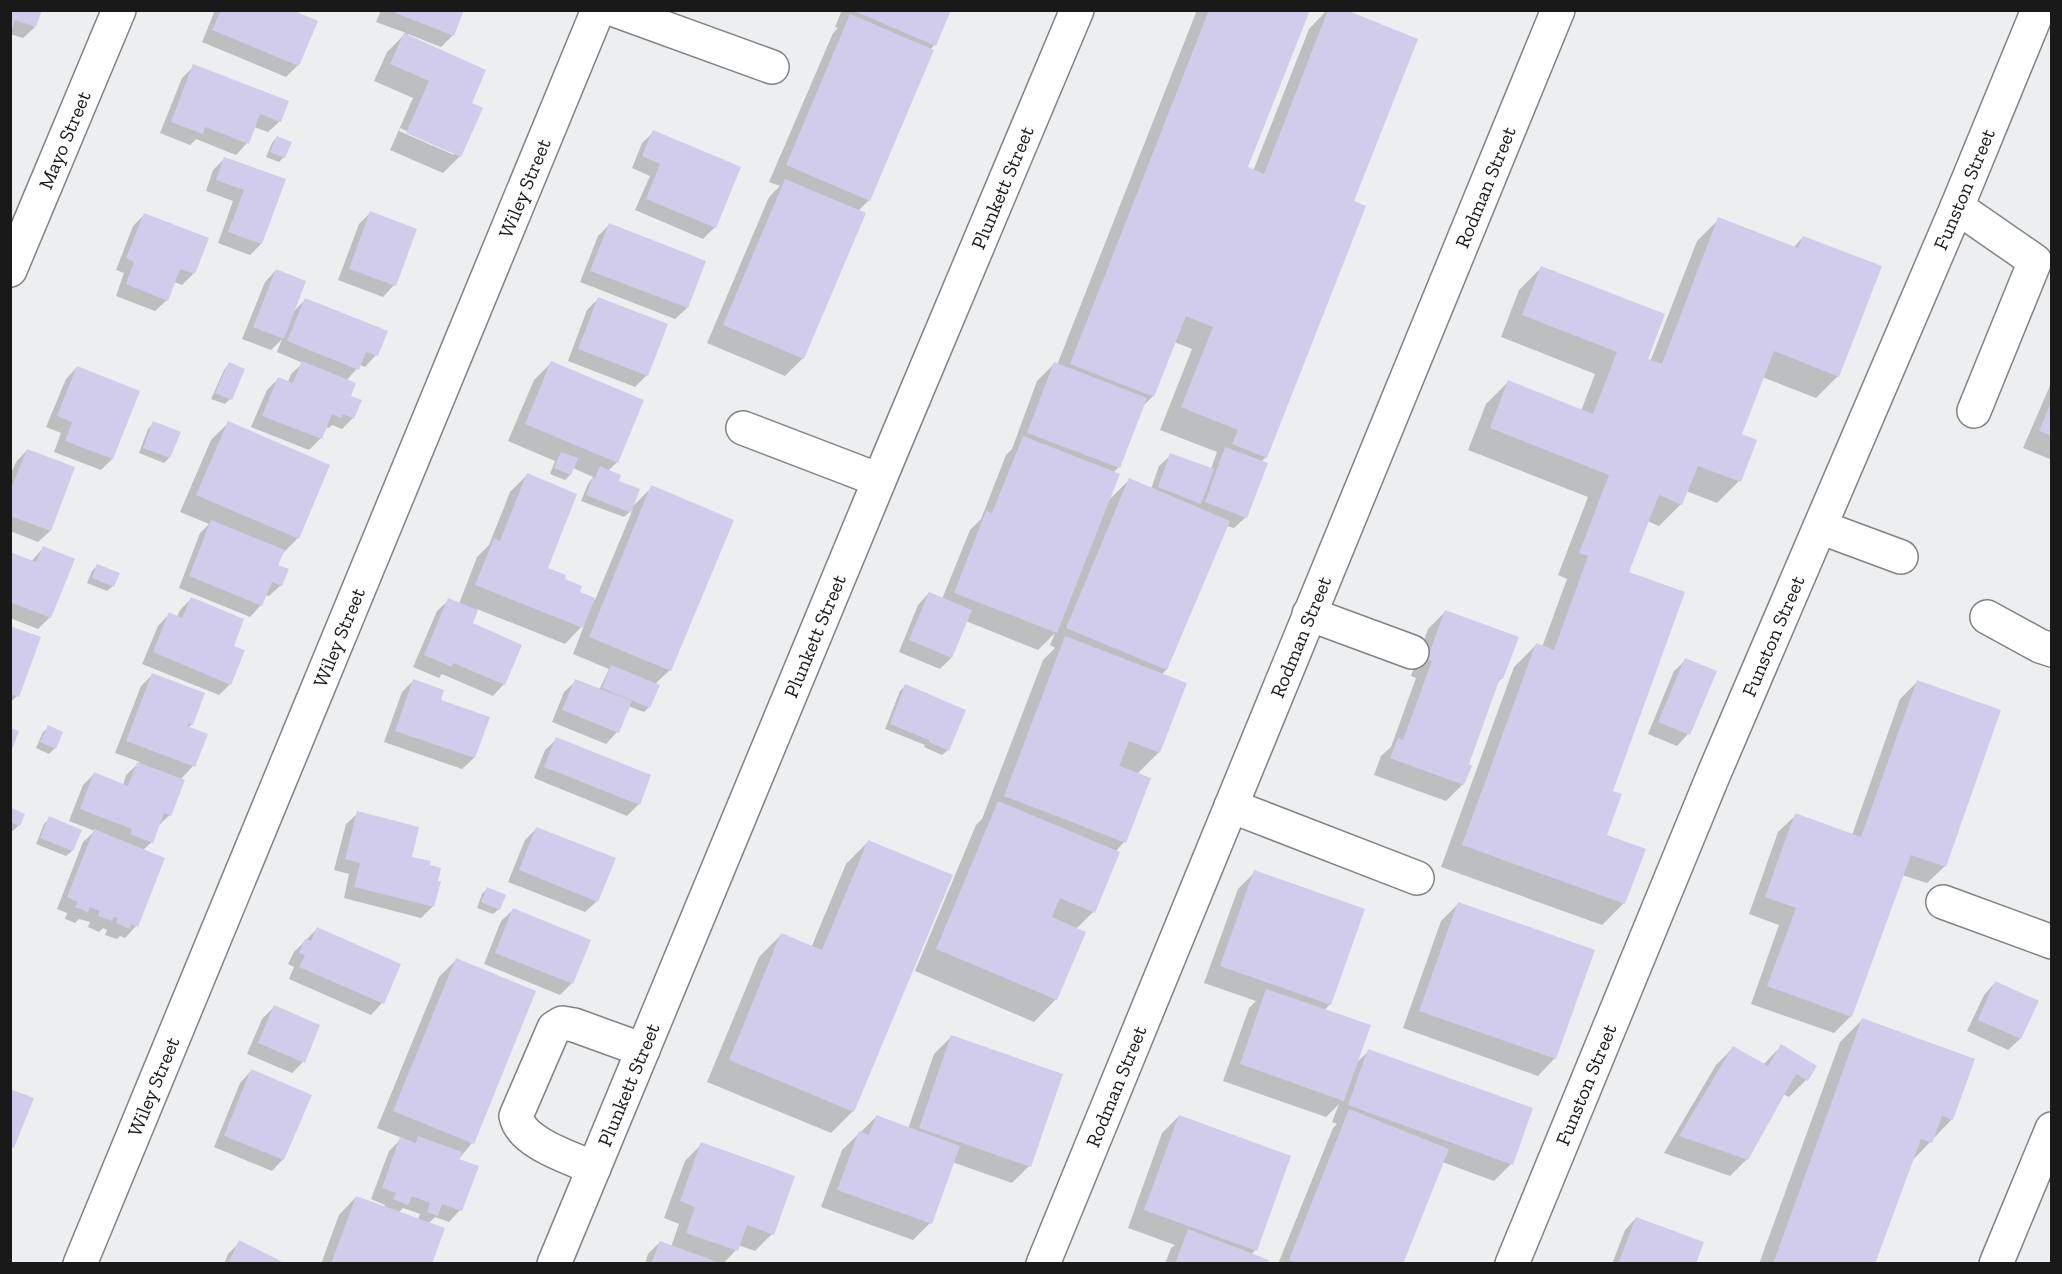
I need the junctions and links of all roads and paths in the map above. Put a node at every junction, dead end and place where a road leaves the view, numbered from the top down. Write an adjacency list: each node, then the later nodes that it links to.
1 (119, 10): 9 (street, Mayo Street)
2 (598, 10): 27 (street, Wiley Street)
3 (615, 10): 7 (street)
4 (1077, 10): 13 (street, Plunkett Street)
5 (1558, 10): 16 (street, Rodman Street)
6 (2038, 10): 8 (street, Funston Street)
7 (771, 67)
8 (1957, 207): 11 (street); 14 (street, Funston Street)
9 (18, 230): 10 (street, Mayo Street)
10 (10, 270)
11 (1974, 411)
12 (743, 428): 13 (street)
13 (879, 480): 24 (street, Plunkett Street)
14 (1820, 527): 15 (street); 30 (street, Funston Street)
15 (1901, 557)
16 (1310, 614): 19 (street); 20 (street, Rodman Street)
17 (1987, 616): 18 (street)
18 (2052, 650)
19 (1412, 652)
20 (1231, 806): 21 (street); 29 (street, Rodman Street)
21 (1417, 878)
22 (1943, 902): 23 (street)
23 (2052, 942)
24 (643, 1050): 26 (street, Plunkett Street); 26 (street)
25 (2052, 1129): 31 (street)
26 (594, 1168): 28 (street, Plunkett Street)
27 (80, 1263)
28 (555, 1263)
29 (1043, 1263)
30 (1512, 1263)
31 (1996, 1263)

